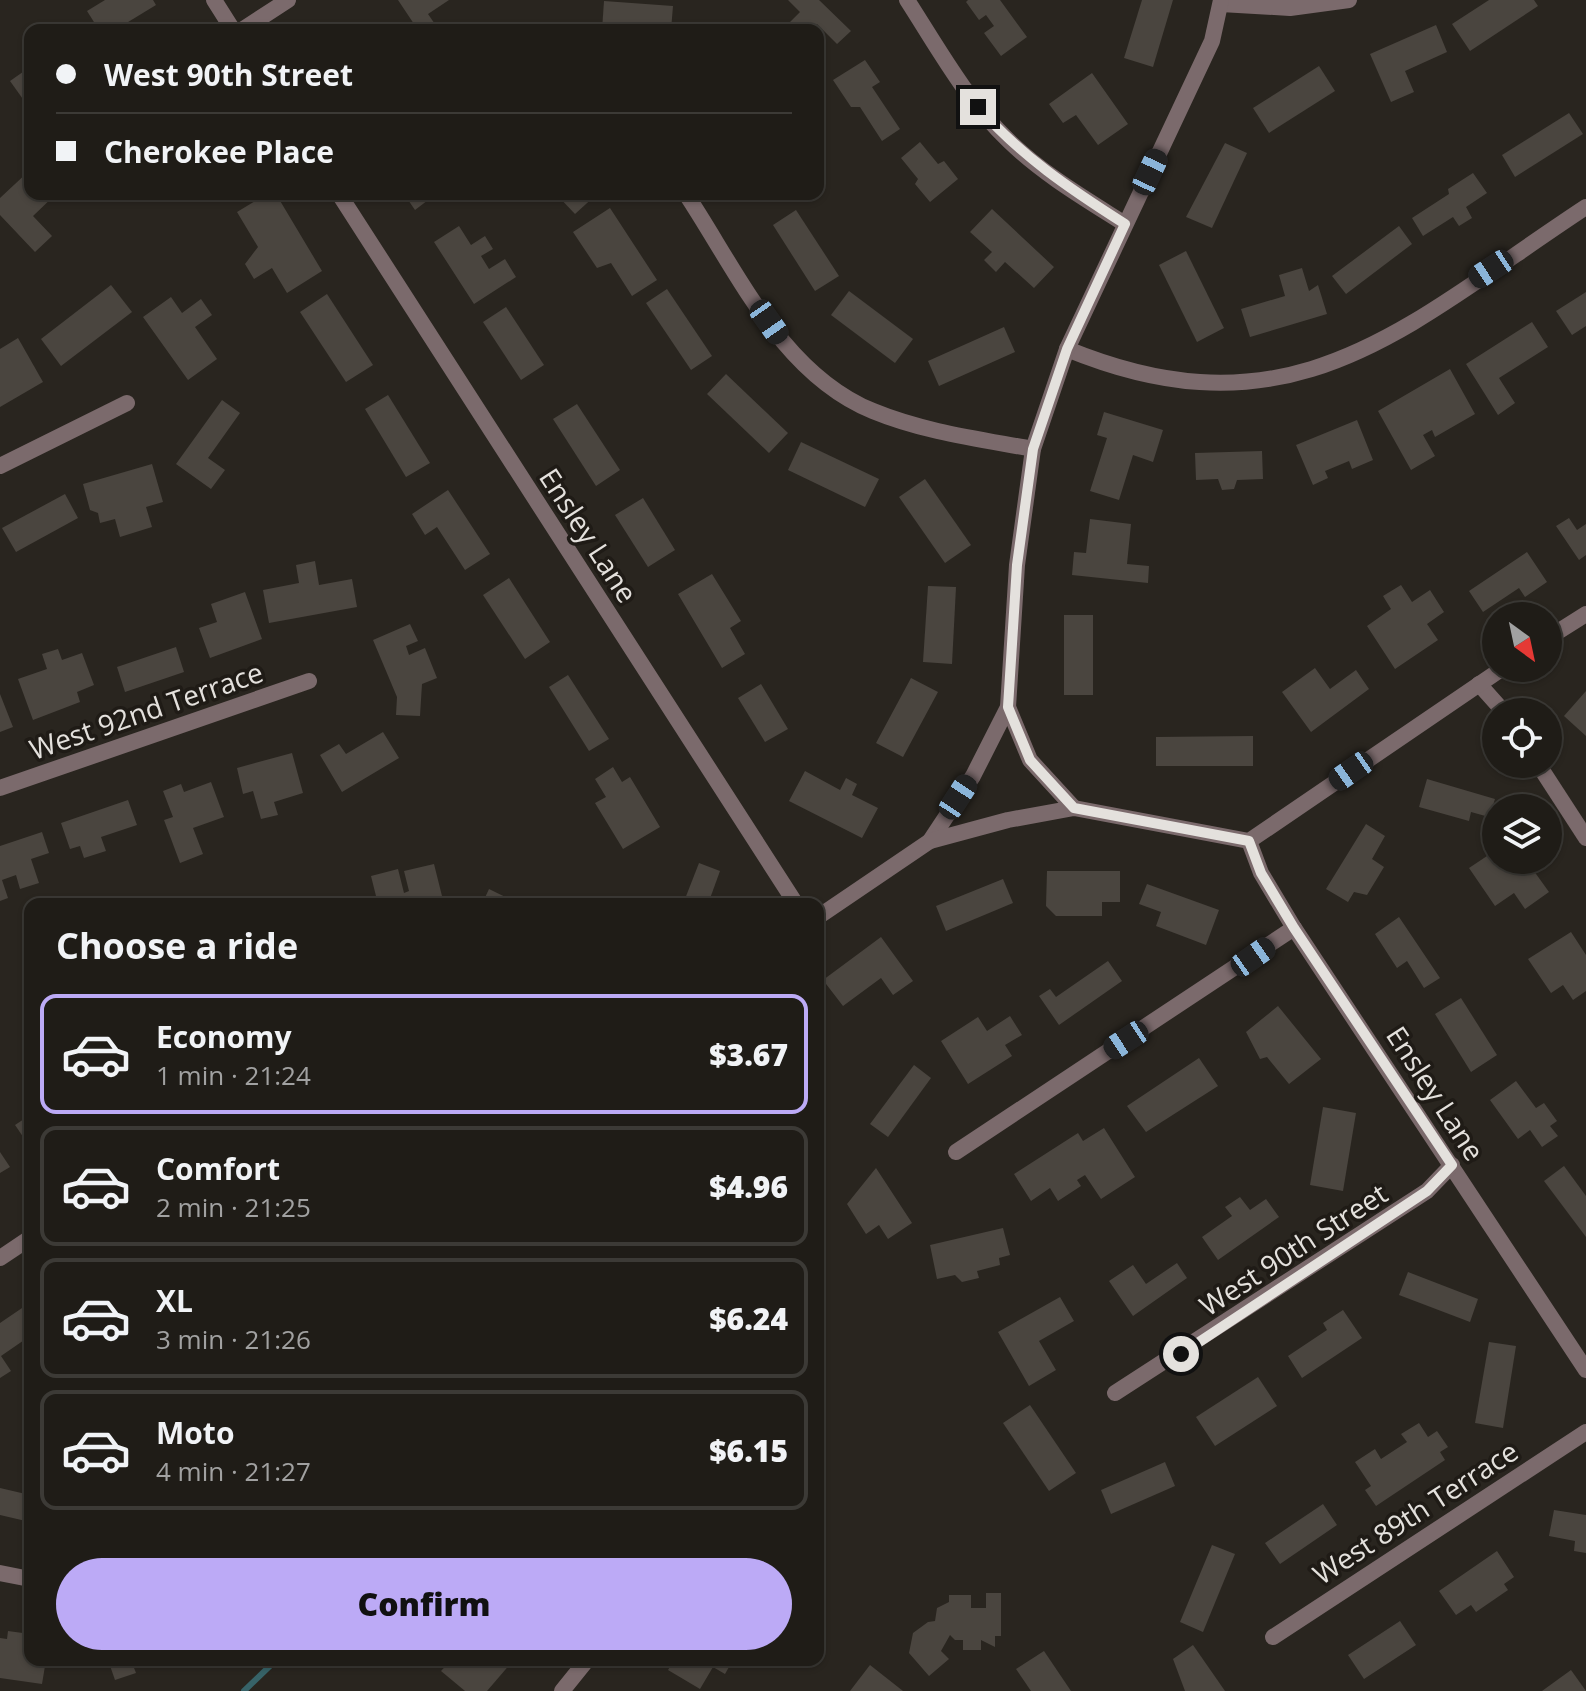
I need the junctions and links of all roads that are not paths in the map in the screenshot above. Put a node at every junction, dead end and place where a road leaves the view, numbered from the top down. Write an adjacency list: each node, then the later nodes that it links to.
1 (214, 0): 6 (street)
2 (288, 0): 7 (street)
3 (907, 0): 11 (street)
4 (1349, 0): 5 (street)
5 (1221, 2): 11 (street)
6 (229, 24)
7 (251, 24)
8 (343, 200): 29 (street, Ensley Lane)
9 (690, 200): 14 (street)
10 (1586, 207): 12 (street)
11 (1125, 224): 12 (street)
12 (1067, 349): 14 (street)
13 (127, 403): 15 (street)
14 (1033, 449): 22 (street)
15 (0, 466)
16 (1586, 614): 17 (street)
17 (1562, 629)
18 (309, 681): 24 (street, West 92nd Terrace)
19 (1482, 682): 20 (street)
20 (1479, 684): 21 (street); 28 (street)
21 (1492, 698)
22 (1008, 707): 25 (street); 27 (street)
23 (1547, 778): 26 (street)
24 (0, 788)
25 (1074, 808): 27 (street); 28 (street)
26 (1586, 838)
27 (930, 841): 30 (street)
28 (1249, 841): 31 (street, Ensley Lane)
29 (792, 898)
30 (824, 913)
31 (1294, 928): 32 (street); 33 (street, Ensley Lane)
32 (956, 1152)
33 (1452, 1165): 36 (street, Ensley Lane); 37 (street, West 90th Street)
34 (24, 1242): 35 (street)
35 (0, 1258)
36 (1586, 1370)
37 (1115, 1393)
38 (1586, 1432): 41 (street, West 89th Terrace)
39 (0, 1573): 40 (street)
40 (24, 1578)
41 (1273, 1637)
42 (582, 1666): 43 (street)
43 (562, 1691)

